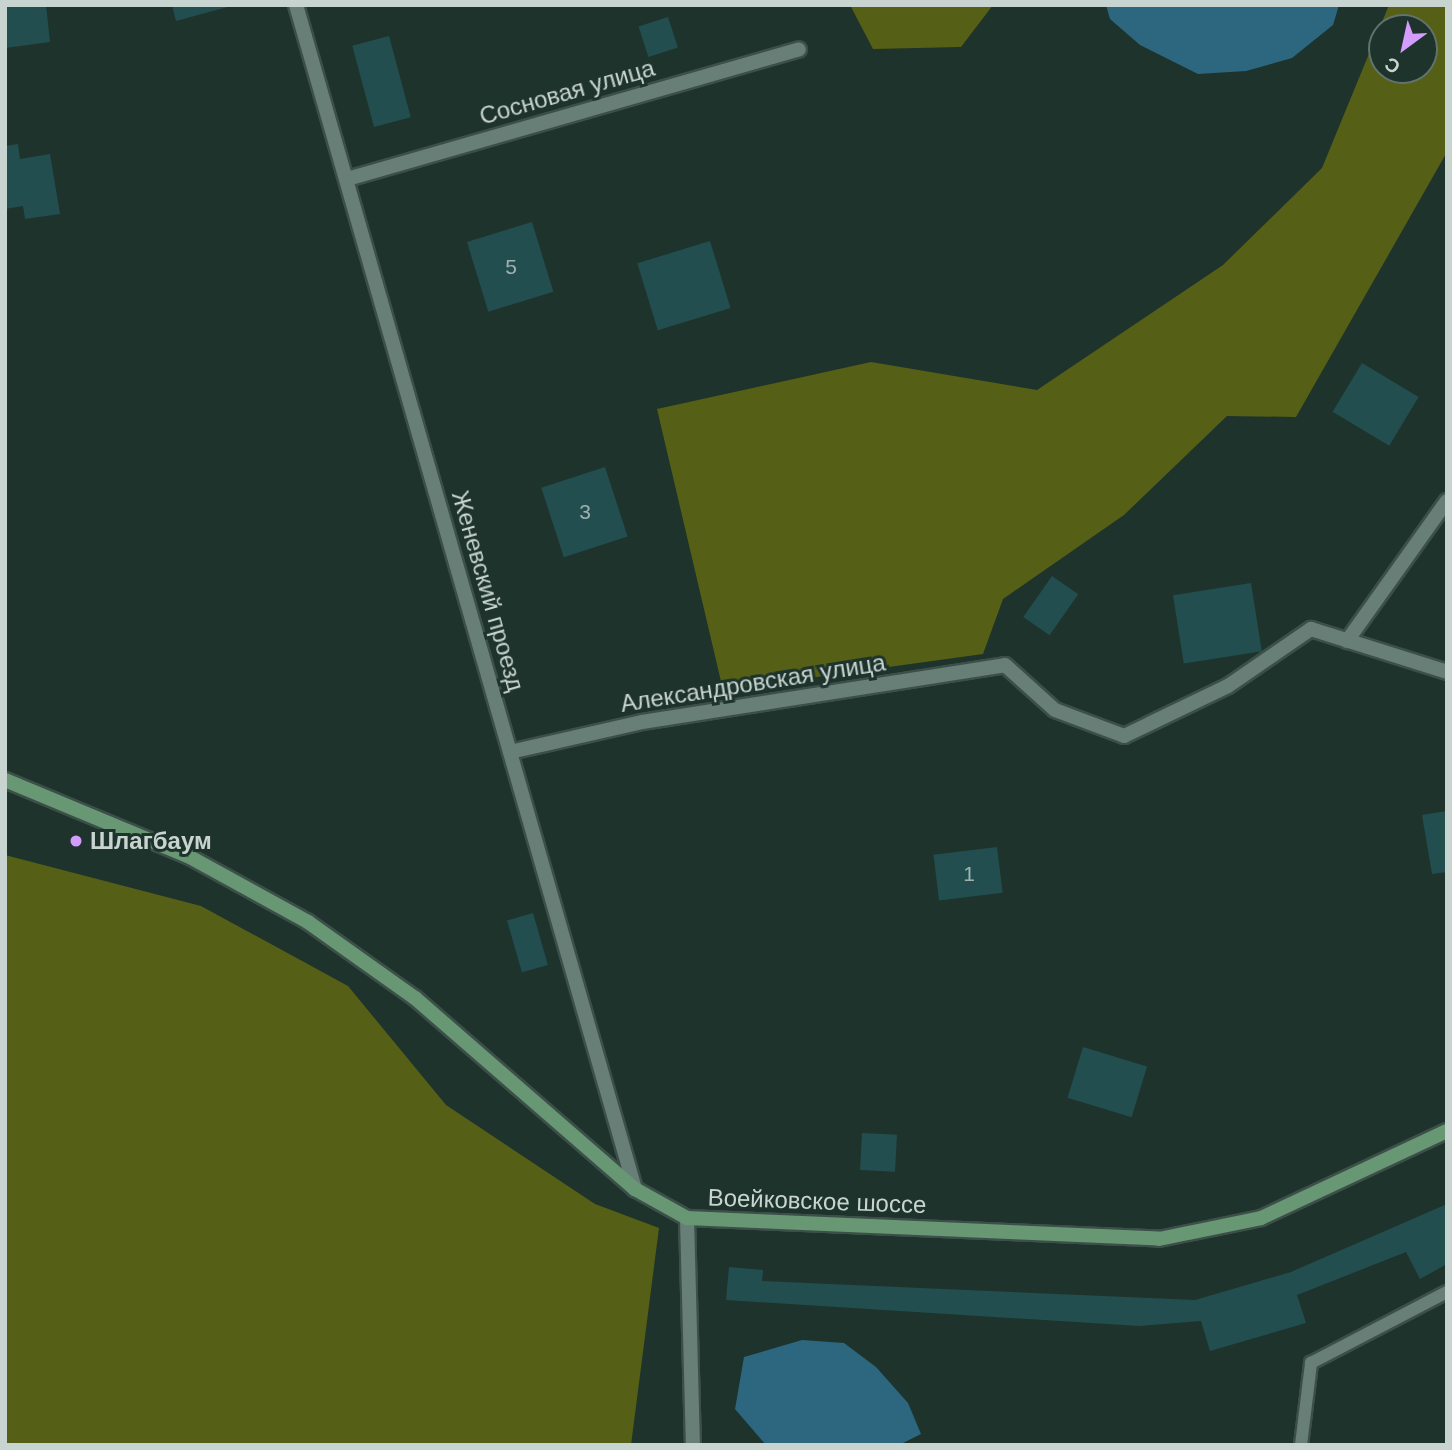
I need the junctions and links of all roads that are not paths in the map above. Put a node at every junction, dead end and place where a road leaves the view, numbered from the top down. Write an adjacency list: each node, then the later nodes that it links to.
1 (296, 5): 3 (street, Женевский проезд)
2 (799, 49): 3 (street, Сосновая улица)
3 (347, 179): 7 (street, Женевский проезд)
4 (1447, 501): 5 (street)
5 (1347, 641): 6 (street); 7 (street, Александровская улица)
6 (1447, 672)
7 (510, 752): 10 (street, Женевский проезд)
8 (5, 780): 10 (street, Воейковское шоссе)
9 (1447, 1131): 11 (street, Воейковское шоссе)
10 (635, 1189): 11 (street, Воейковское шоссе)
11 (687, 1218): 13 (street)
12 (1447, 1293): 14 (lane)
13 (693, 1445)
14 (1301, 1445)

